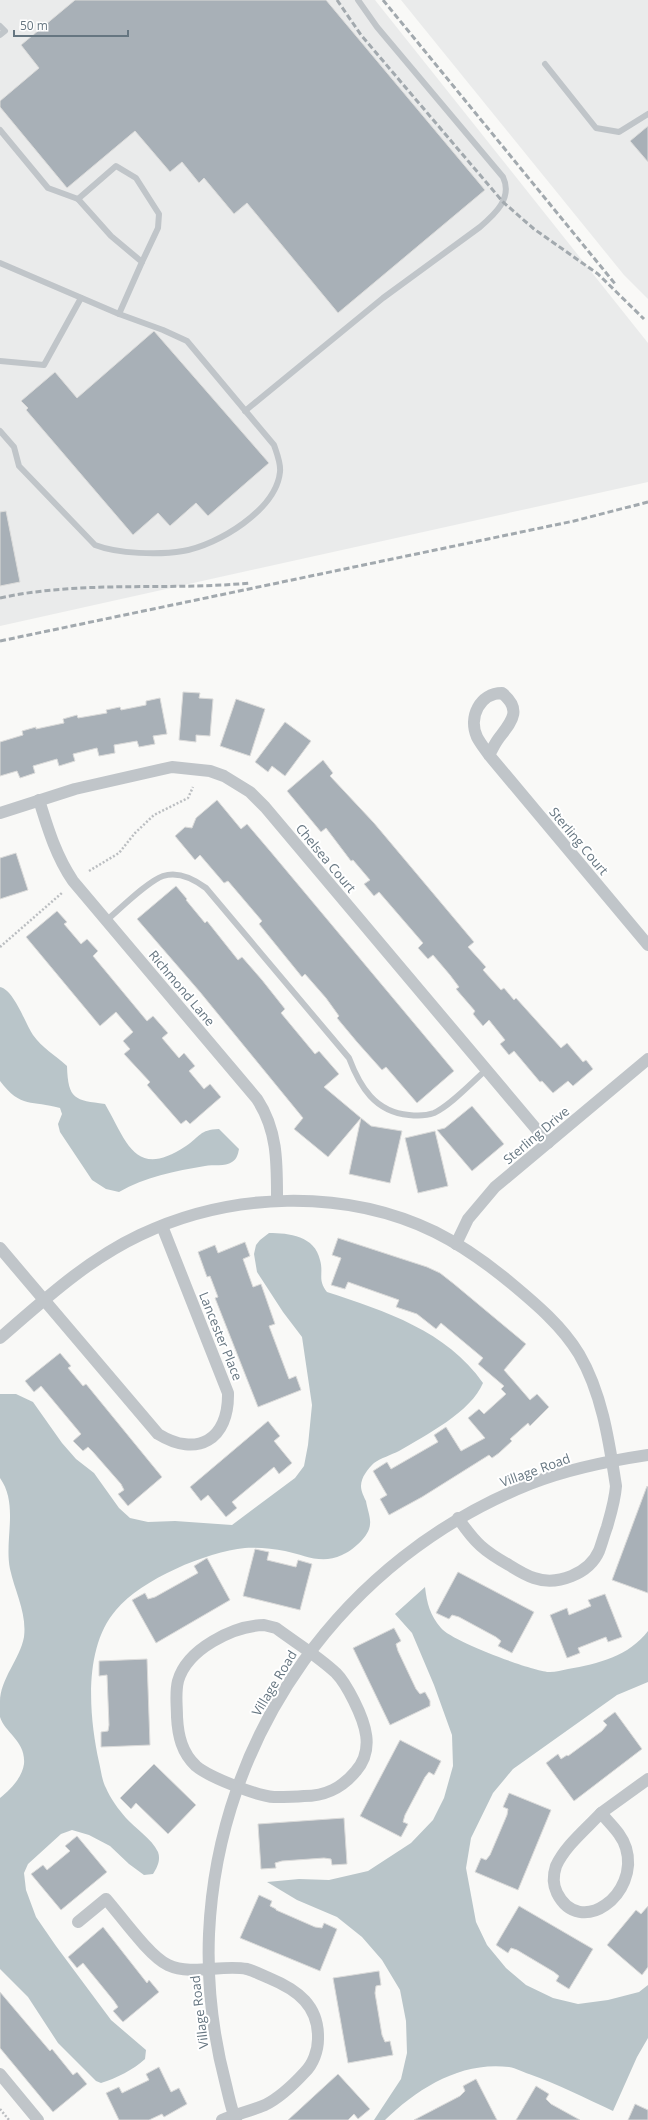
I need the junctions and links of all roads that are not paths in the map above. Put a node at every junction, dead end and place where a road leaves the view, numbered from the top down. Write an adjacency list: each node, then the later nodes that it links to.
1 (358, 0): 13 (lane)
2 (0, 26): 3 (lane)
3 (0, 35)
4 (545, 64): 5 (lane)
5 (648, 114)
6 (0, 130): 7 (lane)
7 (78, 198): 8 (lane); 8 (lane)
8 (142, 262): 11 (lane)
9 (0, 263): 10 (lane)
10 (81, 298): 11 (lane); 12 (lane)
11 (119, 314): 13 (lane)
12 (0, 361)
13 (245, 411): 14 (lane)
14 (0, 431)
15 (490, 755): 15 (street, Sterling Court); 19 (street, Sterling Court)
16 (40, 800): 17 (street, Chelsea Court); 18 (street, Richmond Lane); 21 (street, Chelsea Court)
17 (0, 812)
18 (107, 920): 21 (lane); 23 (street, Richmond Lane)
19 (648, 944)
20 (648, 1059): 22 (street, Sterling Drive)
21 (486, 1070): 22 (street, Chelsea Court)
22 (548, 1143): 25 (street, Sterling Drive)
23 (277, 1201): 24 (street); 25 (street)
24 (162, 1226): 27 (street); 27 (street, Lancester Place)
25 (456, 1244): 30 (street)
26 (0, 1248): 27 (street, Lancester Place)
27 (45, 1300): 28 (street)
28 (0, 1338)
29 (648, 1455): 30 (street, Village Road)
30 (612, 1461): 31 (street, Village Road); 31 (street)
31 (458, 1518): 32 (street, Village Road)
32 (309, 1652): 34 (street, Village Road); 34 (street); 34 (street)
33 (648, 1779): 35 (street)
34 (238, 1786): 37 (street, Village Road)
35 (602, 1813): 35 (street)
36 (78, 1922): 37 (street)
37 (208, 1969): 39 (street, Village Road); 39 (street)
38 (0, 2074): 40 (street)
39 (235, 2118): 41 (street)
40 (38, 2120)
41 (222, 2120)

